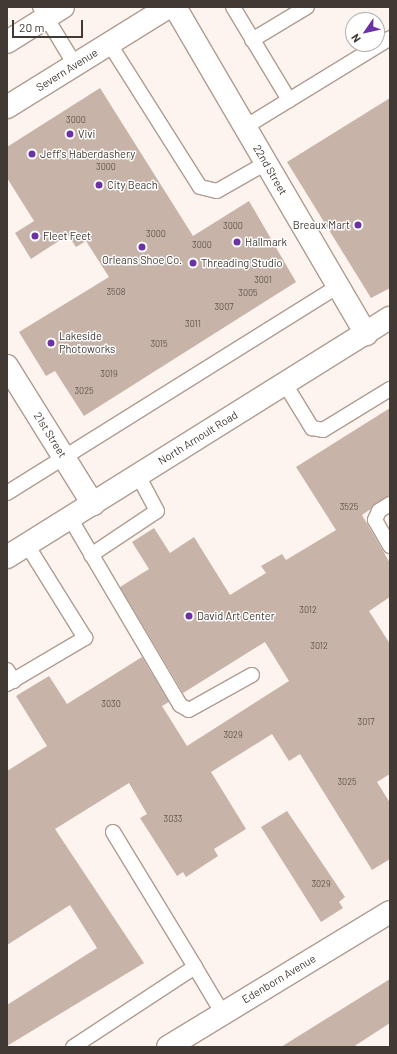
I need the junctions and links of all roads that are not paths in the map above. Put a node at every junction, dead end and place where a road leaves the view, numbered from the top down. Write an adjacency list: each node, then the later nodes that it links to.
1 (168, 7): 9 (street, Severn Avenue)
2 (175, 7): 13 (street, 22nd Street)
3 (232, 7): 7 (lane)
4 (307, 7): 7 (lane)
5 (50, 10): 8 (street); 10 (lane)
6 (390, 38): 11 (lane)
7 (252, 40): 11 (lane)
8 (7, 42)
9 (109, 43): 10 (street, Severn Avenue); 14 (lane)
10 (75, 65): 12 (street, Severn Avenue)
11 (289, 100): 13 (lane)
12 (7, 107)
13 (245, 127): 14 (street, 22nd Street)
14 (266, 163): 15 (street, 22nd Street)
15 (338, 286): 17 (street, 22nd Street); 21 (lane)
16 (390, 318): 17 (street, North Arnoult Road)
17 (366, 334): 19 (street, North Arnoult Road)
18 (10, 376): 21 (street, 21st Street)
19 (285, 384): 20 (lane); 22 (street, North Arnoult Road)
20 (390, 389)
21 (64, 457): 23 (lane); 24 (street, 21st Street)
22 (138, 476): 24 (street, North Arnoult Road); 29 (lane)
23 (7, 493)
24 (93, 504): 26 (street, North Arnoult Road)
25 (390, 504): 28 (lane)
26 (70, 518): 27 (street, North Arnoult Road); 29 (lane)
27 (27, 545): 30 (street, North Arnoult Road); 32 (lane)
28 (390, 546)
29 (91, 555): 31 (lane)
30 (7, 557)
31 (252, 675)
32 (9, 678)
33 (113, 832): 35 (lane)
34 (390, 912): 36 (street, Edenborn Avenue)
35 (195, 967): 36 (lane); 37 (lane)
36 (223, 1014): 38 (street, Edenborn Avenue)
37 (73, 1047)
38 (168, 1047)

